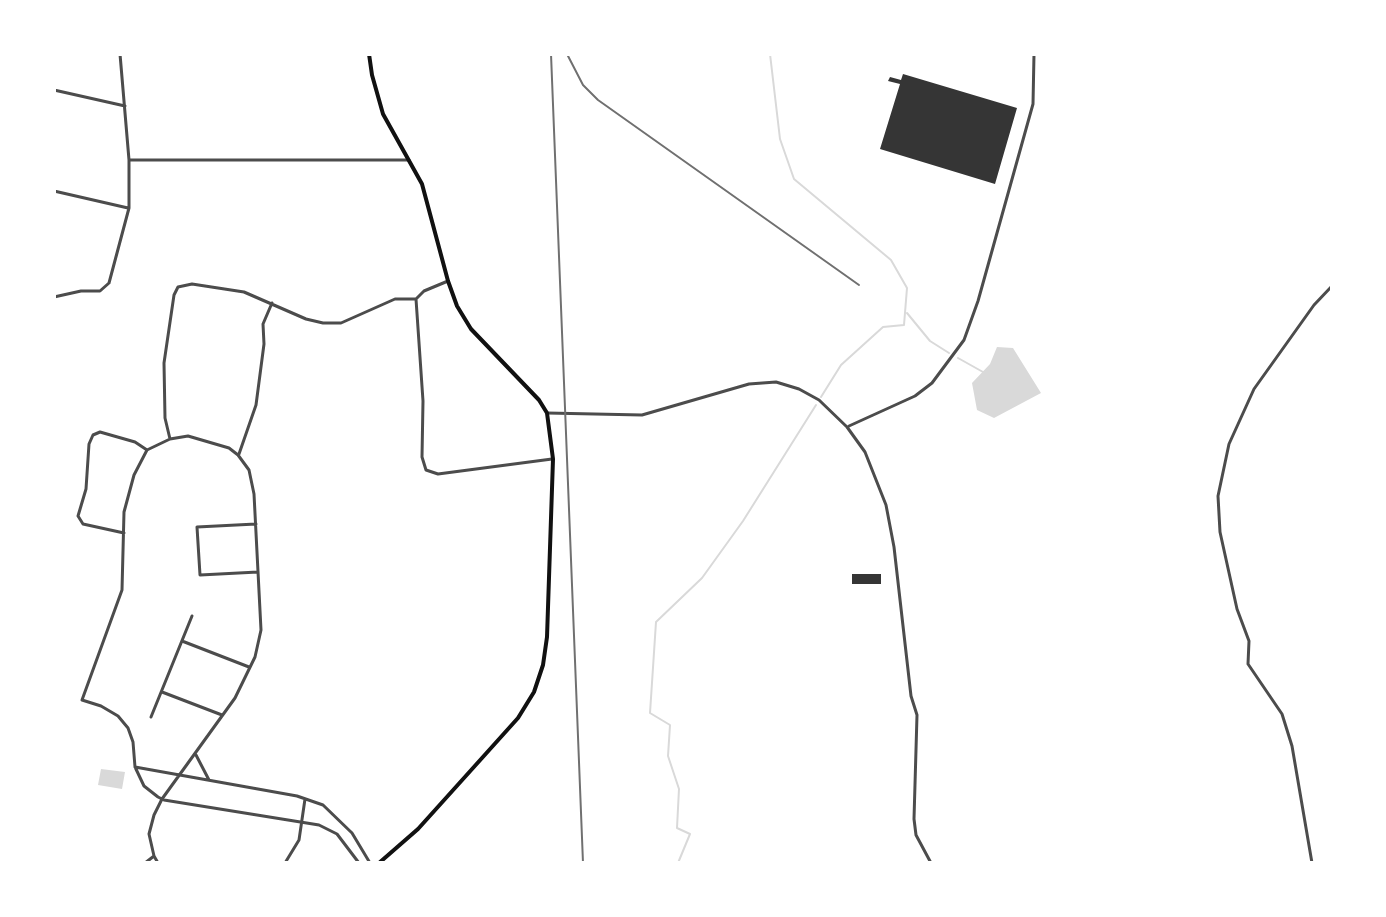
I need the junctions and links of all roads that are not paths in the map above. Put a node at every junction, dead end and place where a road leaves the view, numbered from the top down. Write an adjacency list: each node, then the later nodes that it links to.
1 (120, 54): 5 (street)
2 (369, 54): 7 (main road)
3 (1034, 54): 16 (street)
4 (54, 90): 5 (street)
5 (125, 106): 6 (street)
6 (129, 160): 7 (street); 9 (street)
7 (410, 160): 10 (main road)
8 (54, 191): 9 (street)
9 (129, 208): 12 (street)
10 (448, 281): 13 (street); 15 (main road)
11 (1332, 286): 45 (street)
12 (54, 297)
13 (416, 299): 14 (street); 20 (street)
14 (272, 303): 17 (street); 19 (street)
15 (547, 413): 16 (street); 20 (main road)
16 (847, 427): 44 (street)
17 (170, 439): 18 (street); 19 (street)
18 (147, 450): 22 (street); 22 (street)
19 (238, 455): 21 (street)
20 (553, 459): 43 (main road)
21 (256, 524): 23 (street); 23 (street)
22 (124, 533): 31 (street)
23 (258, 572): 26 (street)
24 (192, 616): 25 (street)
25 (182, 641): 26 (street); 27 (street)
26 (251, 668): 28 (street)
27 (162, 692): 28 (street); 29 (street)
28 (223, 715): 30 (street)
29 (151, 717)
30 (196, 753): 32 (street); 33 (street)
31 (135, 767): 32 (street); 34 (street)
32 (180, 775): 33 (street); 34 (street)
33 (209, 780): 35 (street)
34 (162, 799): 36 (street); 37 (street)
35 (305, 799): 36 (street); 42 (street)
36 (303, 823): 40 (street); 41 (street)
37 (154, 856): 38 (street); 39 (street)
38 (145, 863)
39 (158, 863)
40 (285, 863)
41 (359, 863)
42 (370, 863)
43 (379, 863)
44 (931, 863)
45 (1312, 863)

